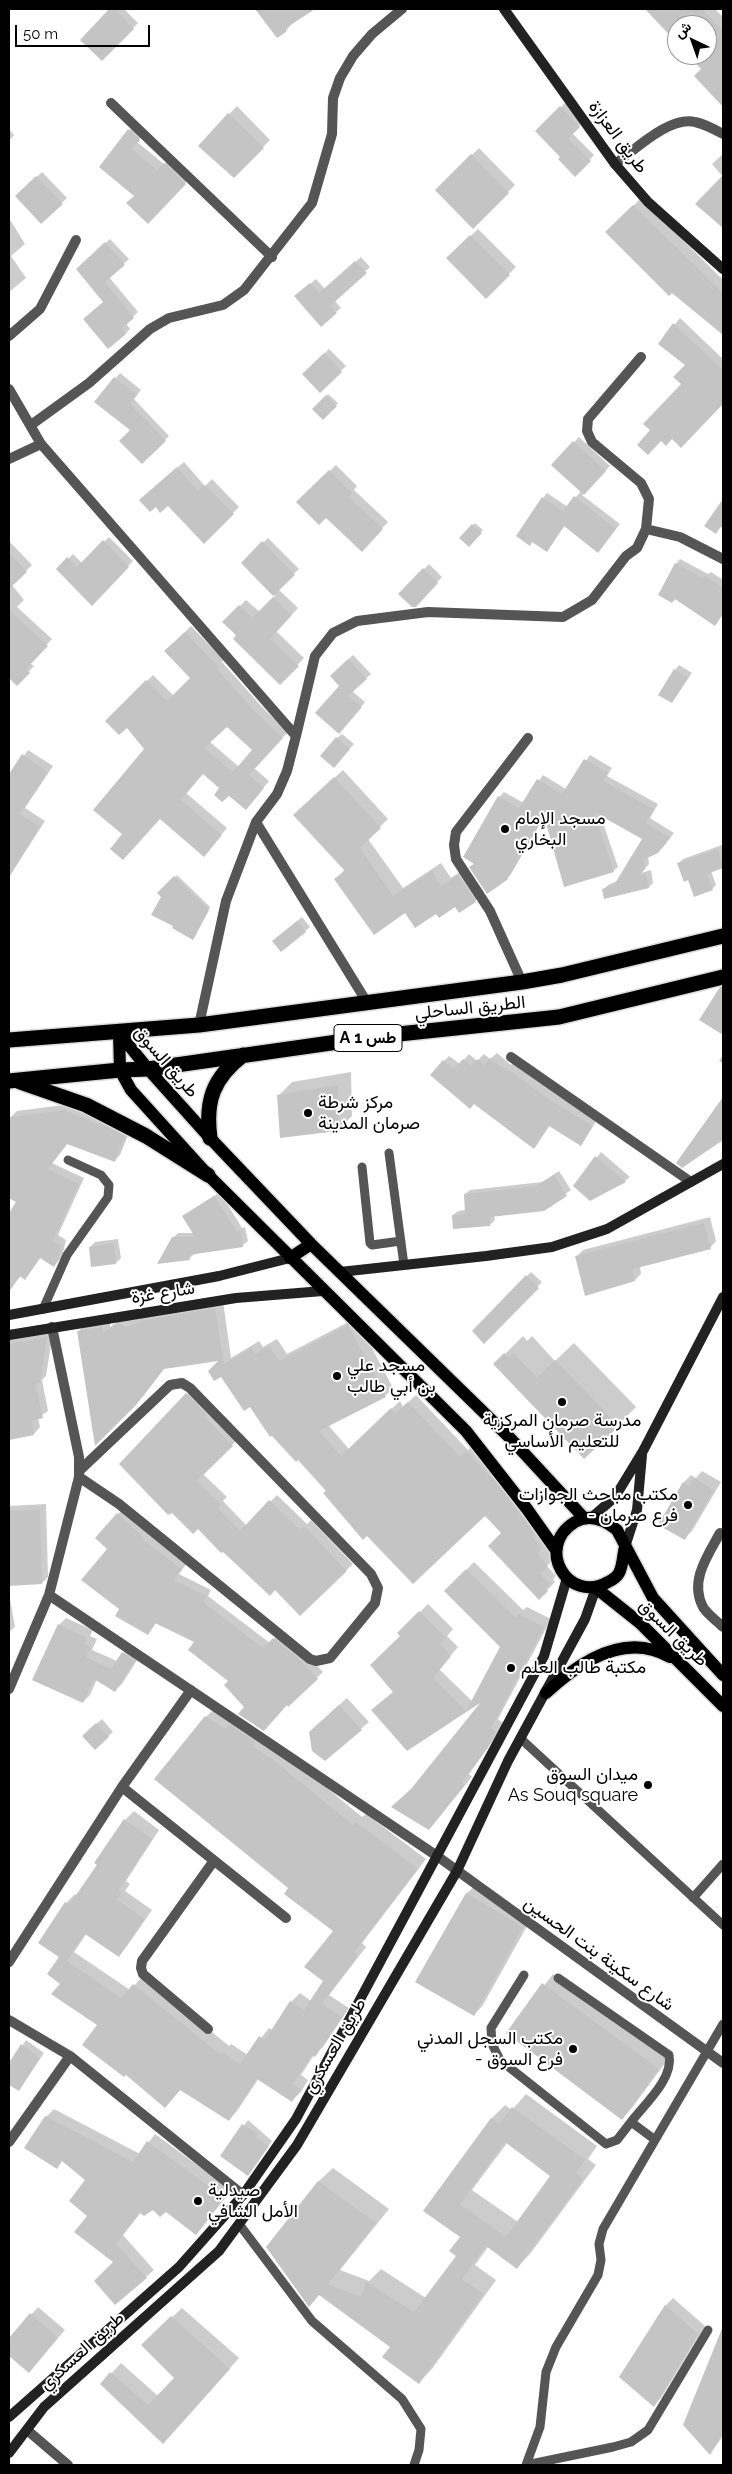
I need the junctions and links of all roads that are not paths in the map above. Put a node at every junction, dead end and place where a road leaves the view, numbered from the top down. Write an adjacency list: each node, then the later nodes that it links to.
1 (402, 9): 7 (street)
2 (504, 9): 5 (street, طريق العزازة)
3 (112, 103): 7 (street)
4 (723, 134): 5 (street)
5 (615, 164): 8 (street, طريق العزازة)
6 (76, 240): 9 (street)
7 (272, 257): 12 (street)
8 (723, 269)
9 (9, 336)
10 (641, 357): 15 (street)
11 (9, 389): 12 (street)
12 (31, 425): 13 (street)
13 (41, 444): 14 (street); 17 (street)
14 (9, 459)
15 (646, 529): 16 (street); 17 (street)
16 (723, 559)
17 (296, 736): 19 (street)
18 (528, 738): 22 (street)
19 (256, 822): 23 (street); 24 (street)
20 (723, 936): 22 (highway, الطريق الساحلي / A 1 طس)
21 (723, 977): 27 (highway, الطريق الساحلي / A 1 طس)
22 (522, 982): 23 (highway, الطريق الساحلي / A 1 طس)
23 (368, 1004): 24 (highway, الطريق الساحلي / A 1 طس)
24 (199, 1025): 25 (highway, الطريق الساحلي / A 1 طس)
25 (119, 1033): 26 (highway, الطريق الساحلي / A 1 طس); 29 (main road, طريق السوق); 30 (main road, طريق السوق)
26 (9, 1040)
27 (245, 1054): 29 (highway, الطريق الساحلي / A 1 طس); 32 (highway)
28 (510, 1057): 38 (street)
29 (148, 1069): 30 (highway, الطريق الساحلي / A 1 طس); 32 (main road, طريق السوق)
30 (120, 1070): 31 (highway, الطريق الساحلي / A 1 طس); 37 (main road, طريق السوق)
31 (12, 1081): 37 (highway)
32 (210, 1138): 40 (main road, طريق السوق)
33 (389, 1153): 39 (lane)
34 (68, 1160): 46 (lane)
35 (723, 1164): 38 (street)
36 (362, 1167): 39 (lane)
37 (208, 1175): 41 (main road, طريق السوق)
38 (691, 1182): 42 (street)
39 (401, 1241): 42 (lane)
40 (311, 1244): 41 (main road); 43 (main road, طريق السوق)
41 (290, 1258): 44 (main road, طريق السوق); 46 (street, شارع غزة)
42 (404, 1265): 43 (street)
43 (340, 1272): 52 (main road, طريق السوق)
44 (323, 1291): 48 (street, شارع غزة); 55 (main road, طريق السوق)
45 (723, 1297): 50 (street)
46 (43, 1309): 47 (street, شارع غزة)
47 (9, 1315)
48 (52, 1327): 49 (street, شارع غزة); 51 (street)
49 (9, 1335)
50 (643, 1451): 52 (street); 54 (street)
51 (79, 1474): 51 (street); 58 (street)
52 (588, 1518): 54 (main road); 55 (main road)
53 (720, 1533): 59 (street)
54 (625, 1546): 57 (main road); 61 (main road, طريق السوق)
55 (556, 1550): 56 (main road)
56 (567, 1578): 57 (main road); 68 (street, طريق العسكري)
57 (596, 1588): 60 (main road, طريق السوق); 64 (street, طريق العسكري)
58 (49, 1595): 62 (street); 63 (street, شارع سكينة بنت الحسين)
59 (723, 1627)
60 (678, 1661): 64 (main road); 65 (main road, طريق السوق)
61 (723, 1675)
62 (9, 1689)
63 (190, 1690): 67 (street); 68 (street, شارع سكينة بنت الحسين)
64 (546, 1693): 66 (street, طريق العسكري)
65 (723, 1706)
66 (520, 1738): 71 (street, طريق العسكري); 72 (lane)
67 (122, 1787): 69 (street); 75 (street)
68 (437, 1856): 71 (street, شارع سكينة بنت الحسين); 87 (street, طريق العسكري)
69 (213, 1862): 73 (street); 80 (street)
70 (723, 1864): 72 (lane)
71 (457, 1870): 81 (street, شارع سكينة بنت الحسين); 88 (street, طريق العسكري)
72 (693, 1898): 74 (lane)
73 (286, 1918)
74 (723, 1925)
75 (9, 1962)
76 (524, 1975): 84 (lane)
77 (558, 1978): 84 (lane)
78 (9, 2020): 82 (street)
79 (723, 2024): 81 (lane)
80 (208, 2029)
81 (705, 2052): 83 (street, شارع سكينة بنت الحسين); 85 (lane)
82 (70, 2056): 86 (street); 87 (street)
83 (723, 2063)
84 (632, 2122): 85 (lane)
85 (654, 2139): 95 (lane)
86 (9, 2142)
87 (243, 2195): 90 (street, طريق العسكري)
88 (239, 2224): 91 (street, طريق العسكري); 94 (lane)
89 (708, 2330): 95 (lane)
90 (10, 2414)
91 (27, 2430): 92 (street, طريق العسكري); 93 (street)
92 (9, 2453)
93 (68, 2465)
94 (414, 2465)
95 (526, 2465)

